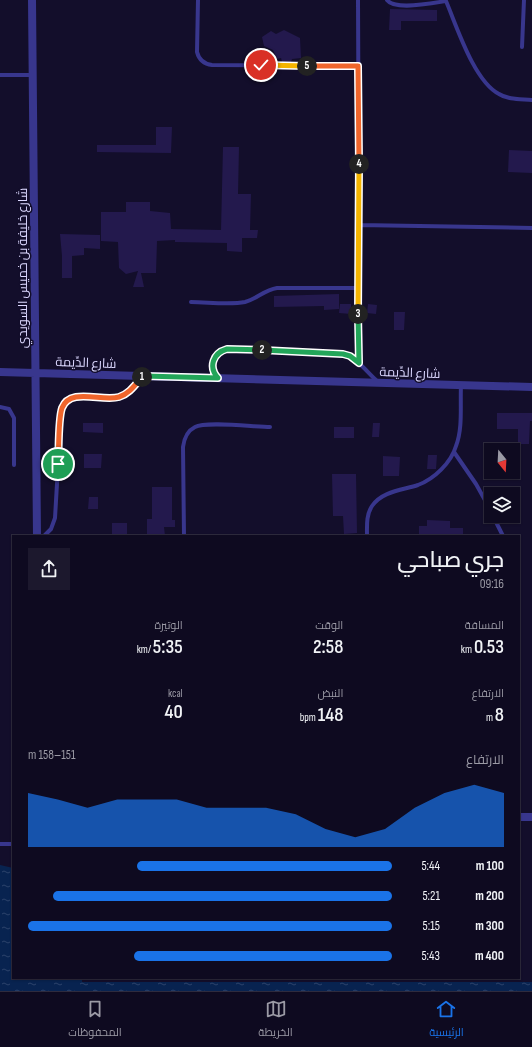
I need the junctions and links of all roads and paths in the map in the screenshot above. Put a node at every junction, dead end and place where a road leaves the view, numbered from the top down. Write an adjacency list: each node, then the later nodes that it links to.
1 (32, 0): 10 (street, شارع خليفة بن خميس السويدي)
2 (198, 0): 8 (lane)
3 (358, 0): 8 (lane)
4 (387, 0): 6 (lane)
5 (524, 0): 7 (lane)
6 (446, 1): 11 (lane)
7 (522, 47)
8 (358, 66): 12 (lane)
9 (0, 75): 10 (lane)
10 (32, 75): 18 (street, شارع خليفة بن خميس السويدي)
11 (532, 100)
12 (359, 225): 13 (lane); 14 (lane)
13 (532, 228)
14 (358, 288): 15 (lane); 16 (lane)
15 (191, 302)
16 (359, 363): 20 (lane); 21 (lane)
17 (0, 372): 18 (street, شارع الدِّيمة)
18 (34, 373): 19 (street, شارع الدِّيمة); 30 (street, شارع خليفة بن خميس السويدي)
19 (144, 376): 20 (street, شارع الدِّيمة); 31 (lane)
20 (218, 378): 21 (street, شارع الدِّيمة)
21 (379, 383): 22 (street, شارع الدِّيمة)
22 (461, 385): 23 (street, شارع الدِّيمة); 26 (lane)
23 (532, 387)
24 (0, 406): 27 (lane)
25 (270, 427): 32 (lane)
26 (454, 452): 28 (lane); 33 (lane)
27 (14, 465)
28 (484, 498)
29 (497, 523): 34 (lane)
30 (37, 535)
31 (45, 535)
32 (184, 535)
33 (367, 535)
34 (503, 535)
35 (520, 817): 36 (street)
36 (532, 817)
37 (0, 844): 38 (lane)
38 (12, 844)

